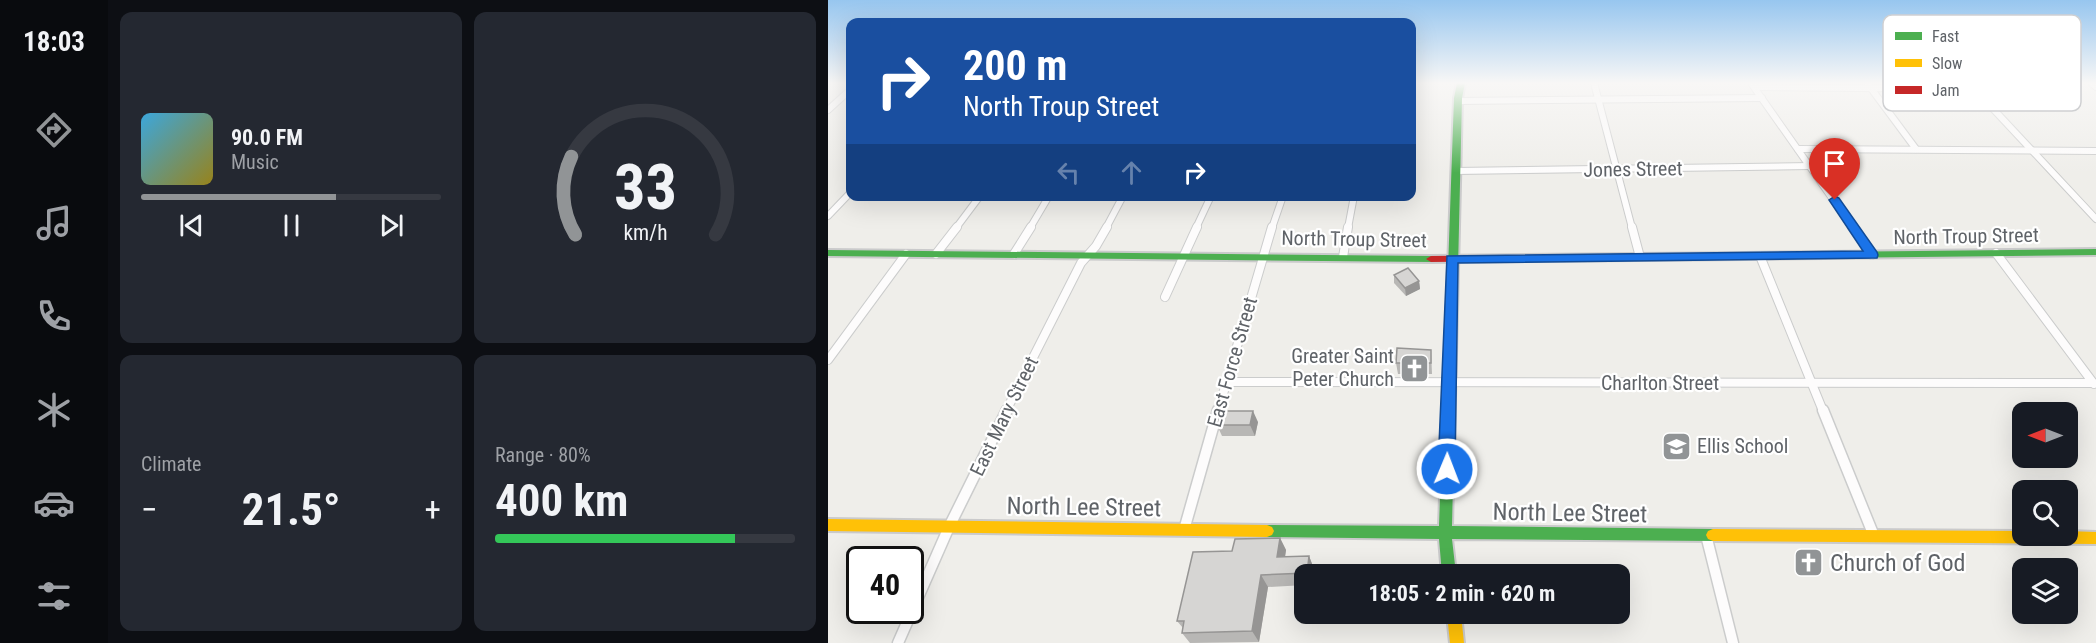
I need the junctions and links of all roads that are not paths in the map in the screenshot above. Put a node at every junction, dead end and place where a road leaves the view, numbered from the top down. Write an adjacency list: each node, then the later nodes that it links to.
1 (1457, 113): 12 (street)
2 (1602, 113): 11 (street)
3 (1773, 113): 6 (street)
4 (1890, 113): 7 (street)
5 (1997, 113): 8 (street)
6 (1798, 148): 7 (street); 10 (street)
7 (1916, 149): 8 (street)
8 (2032, 150): 9 (street); 21 (street)
9 (2096, 151)
10 (1811, 166): 11 (street, Jones Street); 30 (street)
11 (1617, 169): 12 (street, Jones Street); 34 (street)
12 (1455, 171): 35 (street)
13 (846, 197): 20 (street)
14 (976, 201): 25 (street)
15 (1046, 201): 26 (street)
16 (1120, 201): 28 (street, East Mary Street)
17 (1209, 201): 29 (street)
18 (1281, 201): 31 (street, East Force Street)
19 (1353, 201): 33 (street)
20 (828, 216)
21 (2096, 219)
22 (2096, 252): 27 (street, North Troup Street)
23 (828, 253): 24 (street, North Troup Street)
24 (906, 254): 25 (street, North Troup Street); 37 (street)
25 (936, 254): 26 (street, North Troup Street)
26 (1014, 254): 28 (street, North Troup Street)
27 (1996, 254): 30 (street, North Troup Street); 41 (street)
28 (1088, 255): 29 (street, North Troup Street); 43 (street, East Mary Street)
29 (1183, 255): 31 (street, North Troup Street); 36 (street)
30 (1872, 255): 32 (street, North Troup Street)
31 (1262, 256): 33 (street, North Troup Street); 38 (street, East Force Street)
32 (1760, 256): 34 (street, North Troup Street); 39 (street)
33 (1342, 257): 35 (street, North Troup Street)
34 (1640, 257): 35 (street, North Troup Street)
35 (1452, 259): 40 (street)
36 (1165, 297)
37 (828, 360)
38 (1226, 382): 40 (street, Charlton Street); 44 (street, East Force Street)
39 (1812, 382): 40 (street, Charlton Street); 41 (street, Charlton Street); 47 (street)
40 (1449, 383): 45 (street)
41 (2095, 385)
42 (828, 525): 43 (street, North Lee Street)
43 (949, 527): 44 (street, North Lee Street); 51 (street, East Mary Street)
44 (1184, 530): 45 (street, North Lee Street)
45 (1445, 533): 46 (street, North Lee Street); 49 (street)
46 (1706, 535): 47 (street, North Lee Street); 53 (street)
47 (1874, 536): 48 (street, North Lee Street)
48 (2096, 538)
49 (1448, 564)
50 (1455, 624): 52 (street)
51 (898, 643)
52 (1457, 643)
53 (1733, 643)

